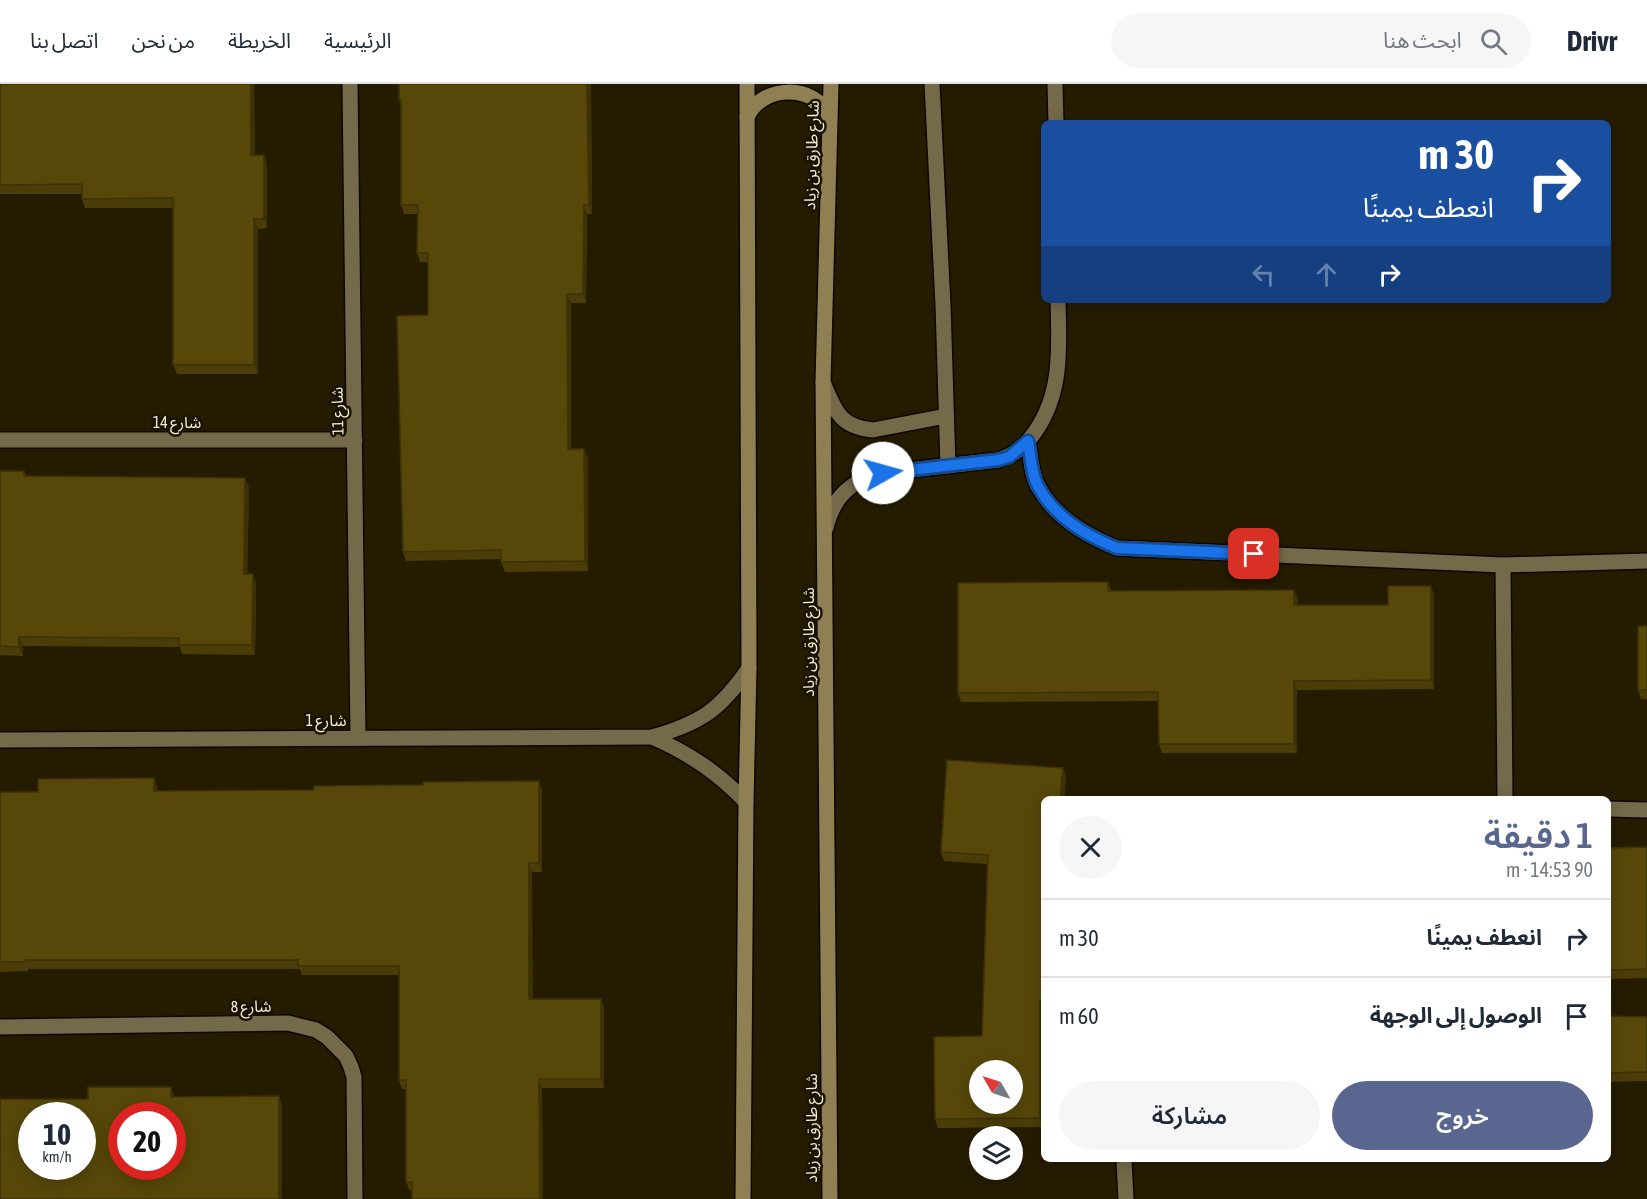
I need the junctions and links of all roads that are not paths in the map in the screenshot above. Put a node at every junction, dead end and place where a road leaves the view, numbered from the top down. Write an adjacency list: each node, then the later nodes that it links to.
1 (350, 84): 13 (street, شارع 11)
2 (747, 84): 8 (main road)
3 (831, 84): 6 (main road, شارع طارق بن زياد)
4 (932, 84): 11 (street)
5 (1056, 84): 7 (street)
6 (830, 119): 8 (main road); 10 (main road, شارع طارق بن زياد)
7 (1056, 120)
8 (746, 130): 19 (main road)
9 (1059, 303): 14 (street)
10 (823, 382): 11 (street); 16 (main road, شارع طارق بن زياد)
11 (946, 416): 15 (street)
12 (0, 440): 13 (street, شارع 14)
13 (355, 440): 21 (street, شارع 11)
14 (1028, 441): 15 (street); 18 (street)
15 (948, 466): 16 (street)
16 (825, 531): 31 (main road, شارع طارق بن زياد)
17 (1647, 561): 18 (street)
18 (1503, 565): 23 (street)
19 (749, 668): 20 (street, شارع 1); 24 (main road)
20 (652, 737): 21 (street, شارع 1); 24 (street, شارع 1)
21 (358, 738): 22 (street, شارع 1)
22 (0, 740)
23 (1505, 796)
24 (746, 802): 30 (main road)
25 (1611, 809): 26 (street)
26 (1647, 810)
27 (0, 1027): 29 (street, شارع 8)
28 (1124, 1162): 32 (street)
29 (355, 1199)
30 (743, 1199)
31 (830, 1199)
32 (1126, 1199)

